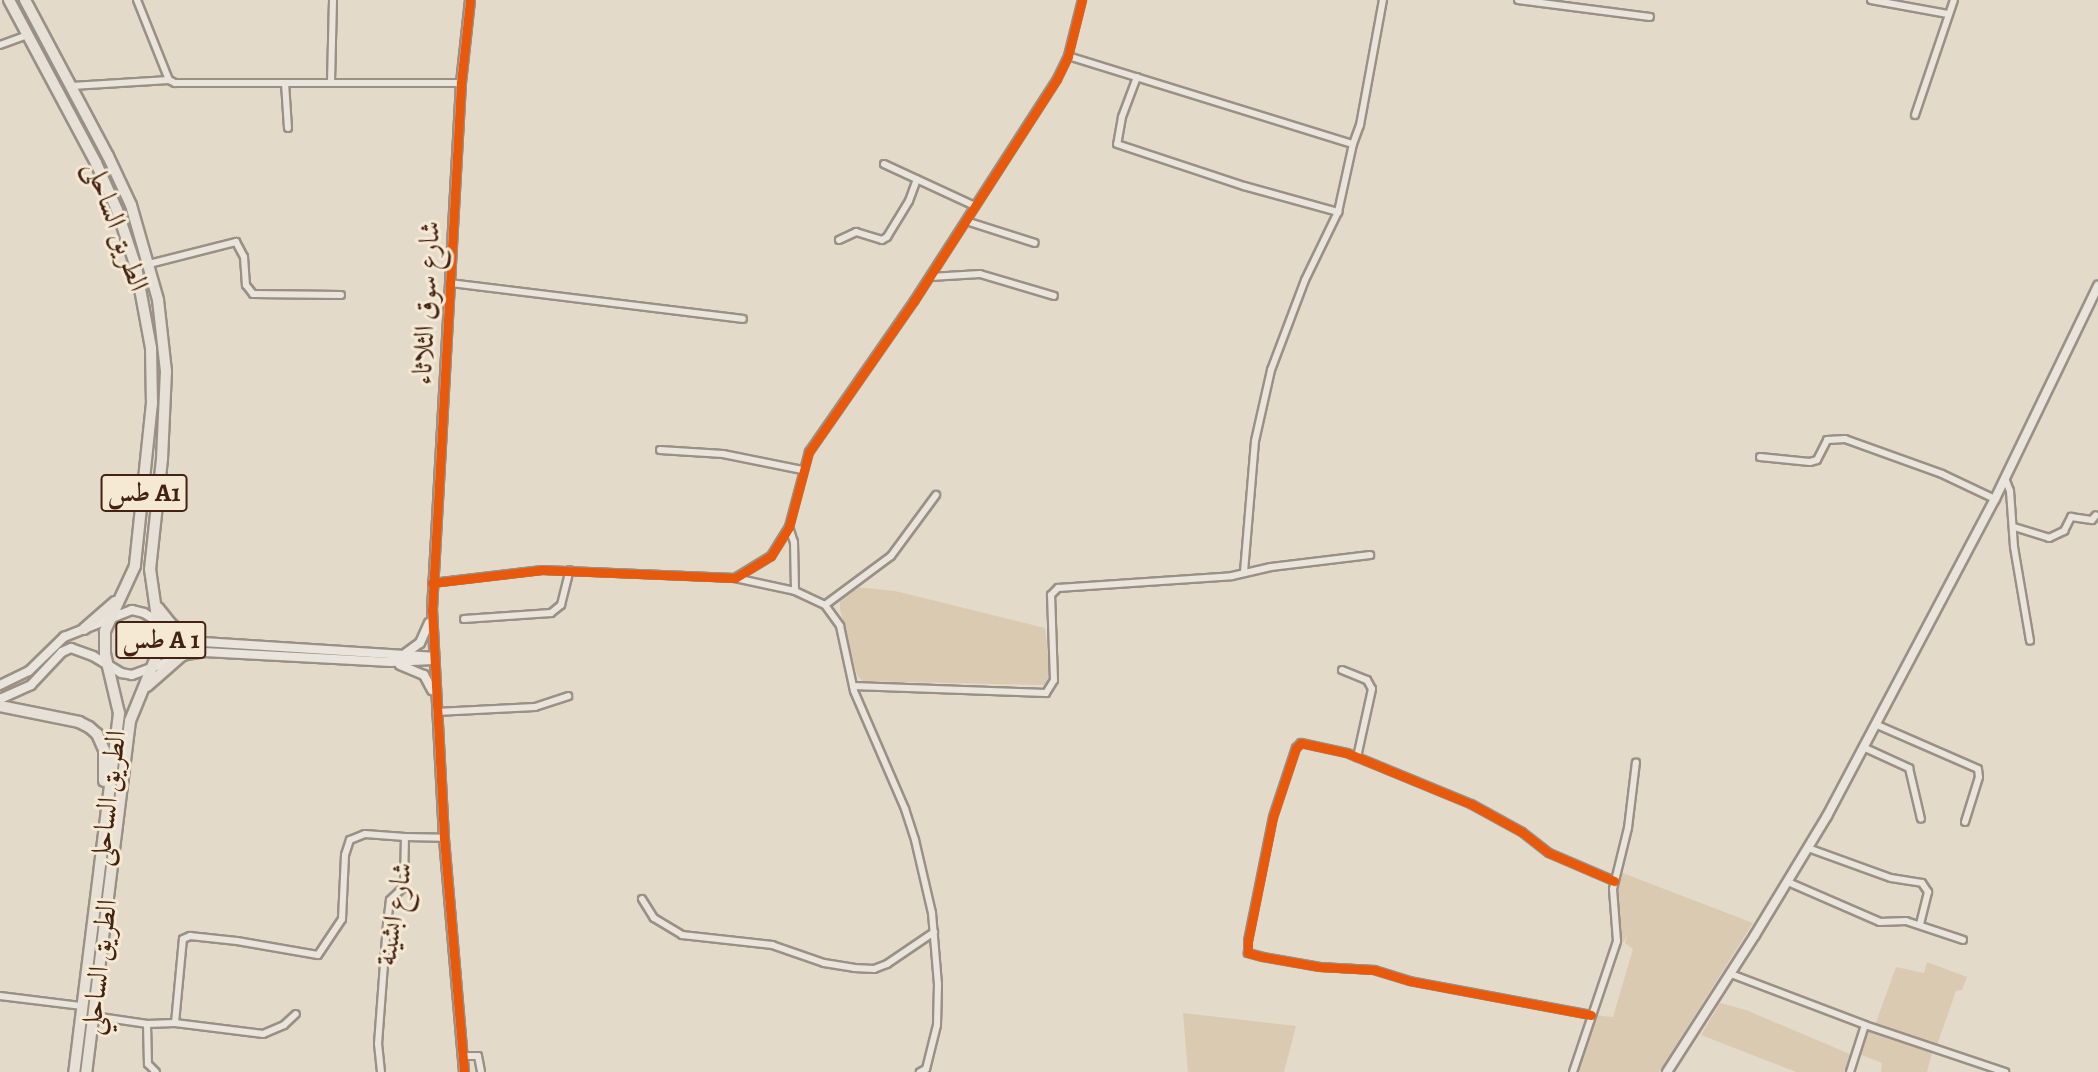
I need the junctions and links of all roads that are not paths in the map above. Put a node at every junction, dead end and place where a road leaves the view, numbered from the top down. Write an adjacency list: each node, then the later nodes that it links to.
1 (9, 0): 13 (highway, الطريق الساحلى / طس A1)
2 (25, 0): 21 (highway, الطريق الساحلى / طس A 1)
3 (137, 0): 17 (street)
4 (333, 0): 18 (street)
5 (470, 0): 20 (street, شارع سوق الثلاثاء)
6 (1082, 0): 15 (street)
7 (1384, 0): 24 (street)
8 (1518, 0): 12 (street)
9 (1871, 0): 11 (street)
10 (1954, 0): 11 (street)
11 (1948, 14): 22 (street)
12 (1650, 18)
13 (28, 36): 14 (street); 54 (highway, الطريق الساحلى / طس A1)
14 (0, 45)
15 (1068, 55): 16 (street); 28 (street)
16 (1137, 77): 24 (street); 29 (street)
17 (169, 79): 19 (street); 21 (street)
18 (331, 82): 19 (street); 20 (street)
19 (285, 83): 23 (street)
20 (461, 83): 35 (street, شارع سوق الثلاثاء)
21 (72, 86): 27 (highway, الطريق الساحلى / طس A 1)
22 (1914, 115)
23 (288, 128)
24 (1353, 144): 29 (street)
25 (884, 164): 26 (street)
26 (917, 179): 28 (street); 31 (street)
27 (131, 205): 33 (highway, الطريق الساحلي / طس A 1)
28 (975, 206): 30 (street)
29 (1338, 212): 51 (street)
30 (966, 221): 32 (street); 34 (street)
31 (839, 240)
32 (1035, 243)
33 (149, 264): 37 (street); 56 (highway, الطريق الساحلي / طس A 1)
34 (930, 277): 38 (street); 42 (street)
35 (450, 283): 39 (street); 53 (street, شارع سوق الثلاثاء)
36 (2098, 286): 43 (street)
37 (341, 295)
38 (1054, 296)
39 (743, 318)
40 (660, 450): 42 (street)
41 (1760, 457): 45 (street)
42 (802, 470): 47 (street)
43 (2005, 478): 45 (street); 48 (street)
44 (936, 495): 57 (street)
45 (1995, 499): 80 (street)
46 (2096, 516): 48 (street)
47 (789, 527): 52 (street); 55 (street)
48 (2014, 527): 64 (street)
49 (1370, 555): 51 (street)
50 (570, 570): 52 (street); 53 (street); 59 (street)
51 (1244, 572): 73 (street)
52 (735, 578): 55 (street)
53 (432, 583): 58 (street, شارع سوق الثلاثاء)
54 (126, 589): 60 (highway, الطريق الساحلى / طس A1); 62 (highway)
55 (795, 591): 57 (street)
56 (152, 598): 61 (highway, الطريق الساحلي / طس A 1); 63 (highway)
57 (825, 605): 73 (street)
58 (432, 610): 65 (street); 67 (street, شارع سوق الثلاثاء)
59 (464, 619)
60 (109, 620): 61 (street); 62 (street); 69 (highway, الطريق الساحلى / طس A1)
61 (159, 623): 63 (street); 70 (highway, الطريق الساحلي / طس A 1)
62 (84, 629): 72 (street)
63 (185, 636): 65 (street)
64 (2031, 641)
65 (404, 654): 67 (street)
66 (180, 657): 68 (street); 70 (street); 74 (highway)
67 (433, 659): 68 (street); 77 (street, شارع سوق الثلاثاء)
68 (391, 662): 77 (street)
69 (107, 663): 70 (street); 76 (street); 85 (highway, الطريق الساحلى / طس A1)
70 (153, 667): 74 (highway, الطريق الساحلي / طس A 1)
71 (1342, 670): 82 (street)
72 (0, 685)
73 (853, 686): 94 (street)
74 (138, 696): 101 (highway, الطريق الساحلي / طس A 1)
75 (568, 696): 79 (street)
76 (0, 699)
77 (435, 699): 79 (street, شارع سوق الثلاثاء)
78 (0, 706): 85 (highway)
79 (436, 712): 88 (street, شارع سوق الثلاثاء)
80 (1875, 724): 81 (street); 86 (street)
81 (1863, 747): 84 (street); 89 (street)
82 (1357, 757): 90 (street); 100 (street)
83 (1636, 762): 90 (street)
84 (1921, 819)
85 (106, 820): 98 (highway, الطريق الساحلى / طس A1)
86 (1965, 822)
87 (405, 837): 88 (street, شارع ابشينة); 102 (street); 110 (street, شارع ابشينة)
88 (444, 838): 105 (street, شارع سوق الثلاثاء)
89 (1808, 848): 91 (street); 93 (street)
90 (1614, 881): 100 (street)
91 (1788, 882): 93 (street); 96 (street)
92 (642, 899): 94 (street)
93 (1920, 925): 95 (street)
94 (934, 932): 106 (street)
95 (1963, 940)
96 (1731, 974): 104 (street); 114 (street)
97 (0, 996): 98 (street)
98 (82, 1006): 107 (highway, الطريق الساحلي)
99 (296, 1014): 102 (street)
100 (1591, 1015): 113 (street)
101 (93, 1016): 103 (street); 108 (highway, الطريق الساحلي / طس A 1)
102 (175, 1023): 103 (street)
103 (147, 1024): 109 (street)
104 (1865, 1025): 115 (street); 116 (street)
105 (463, 1056): 111 (street, شارع سوق الثلاثاء); 112 (street)
106 (924, 1071)
107 (74, 1072)
108 (86, 1072)
109 (156, 1072)
110 (381, 1072)
111 (464, 1072)
112 (481, 1072)
113 (1573, 1072)
114 (1667, 1072)
115 (1850, 1072)
116 (2005, 1072)

